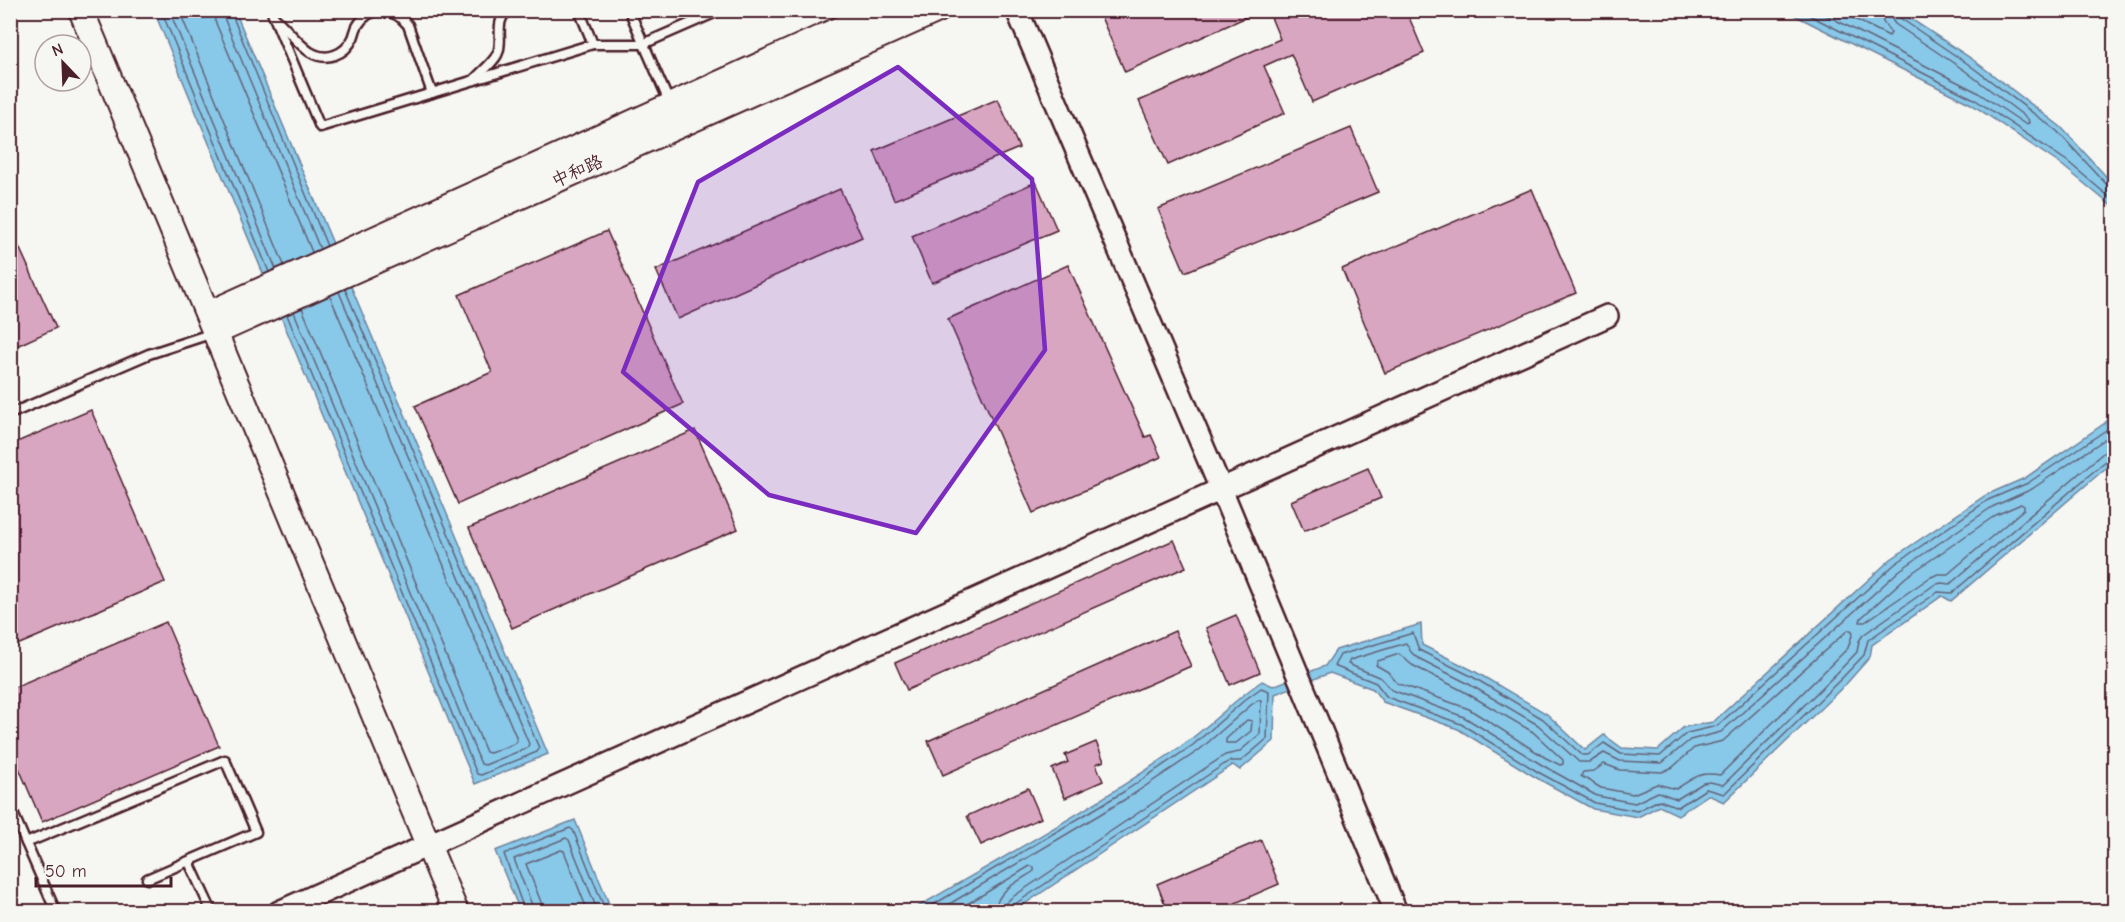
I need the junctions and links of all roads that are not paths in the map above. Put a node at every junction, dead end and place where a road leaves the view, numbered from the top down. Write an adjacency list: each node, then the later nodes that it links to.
1 (81, 10): 16 (main road)
2 (509, 10): 12 (lane)
3 (579, 10): 10 (lane)
4 (629, 10): 11 (lane)
5 (721, 10): 11 (lane)
6 (882, 10): 14 (main road, 中和路)
7 (938, 10): 16 (main road, 中和路)
8 (1017, 10): 18 (street)
9 (273, 14): 13 (lane); 13 (lane)
10 (593, 44): 11 (lane); 12 (lane)
11 (643, 44): 14 (lane)
12 (474, 81): 13 (lane)
13 (432, 93)
14 (670, 105): 16 (main road, 中和路)
15 (1606, 316): 18 (street)
16 (212, 323): 17 (lane); 21 (main road)
17 (10, 414)
18 (1221, 489): 21 (street); 28 (street)
19 (10, 806): 20 (lane)
20 (26, 843): 22 (lane); 25 (lane)
21 (428, 846): 24 (street); 27 (main road)
22 (189, 862): 23 (lane); 26 (lane)
23 (147, 879)
24 (283, 911)
25 (56, 912)
26 (212, 912)
27 (456, 912)
28 (1396, 912)

